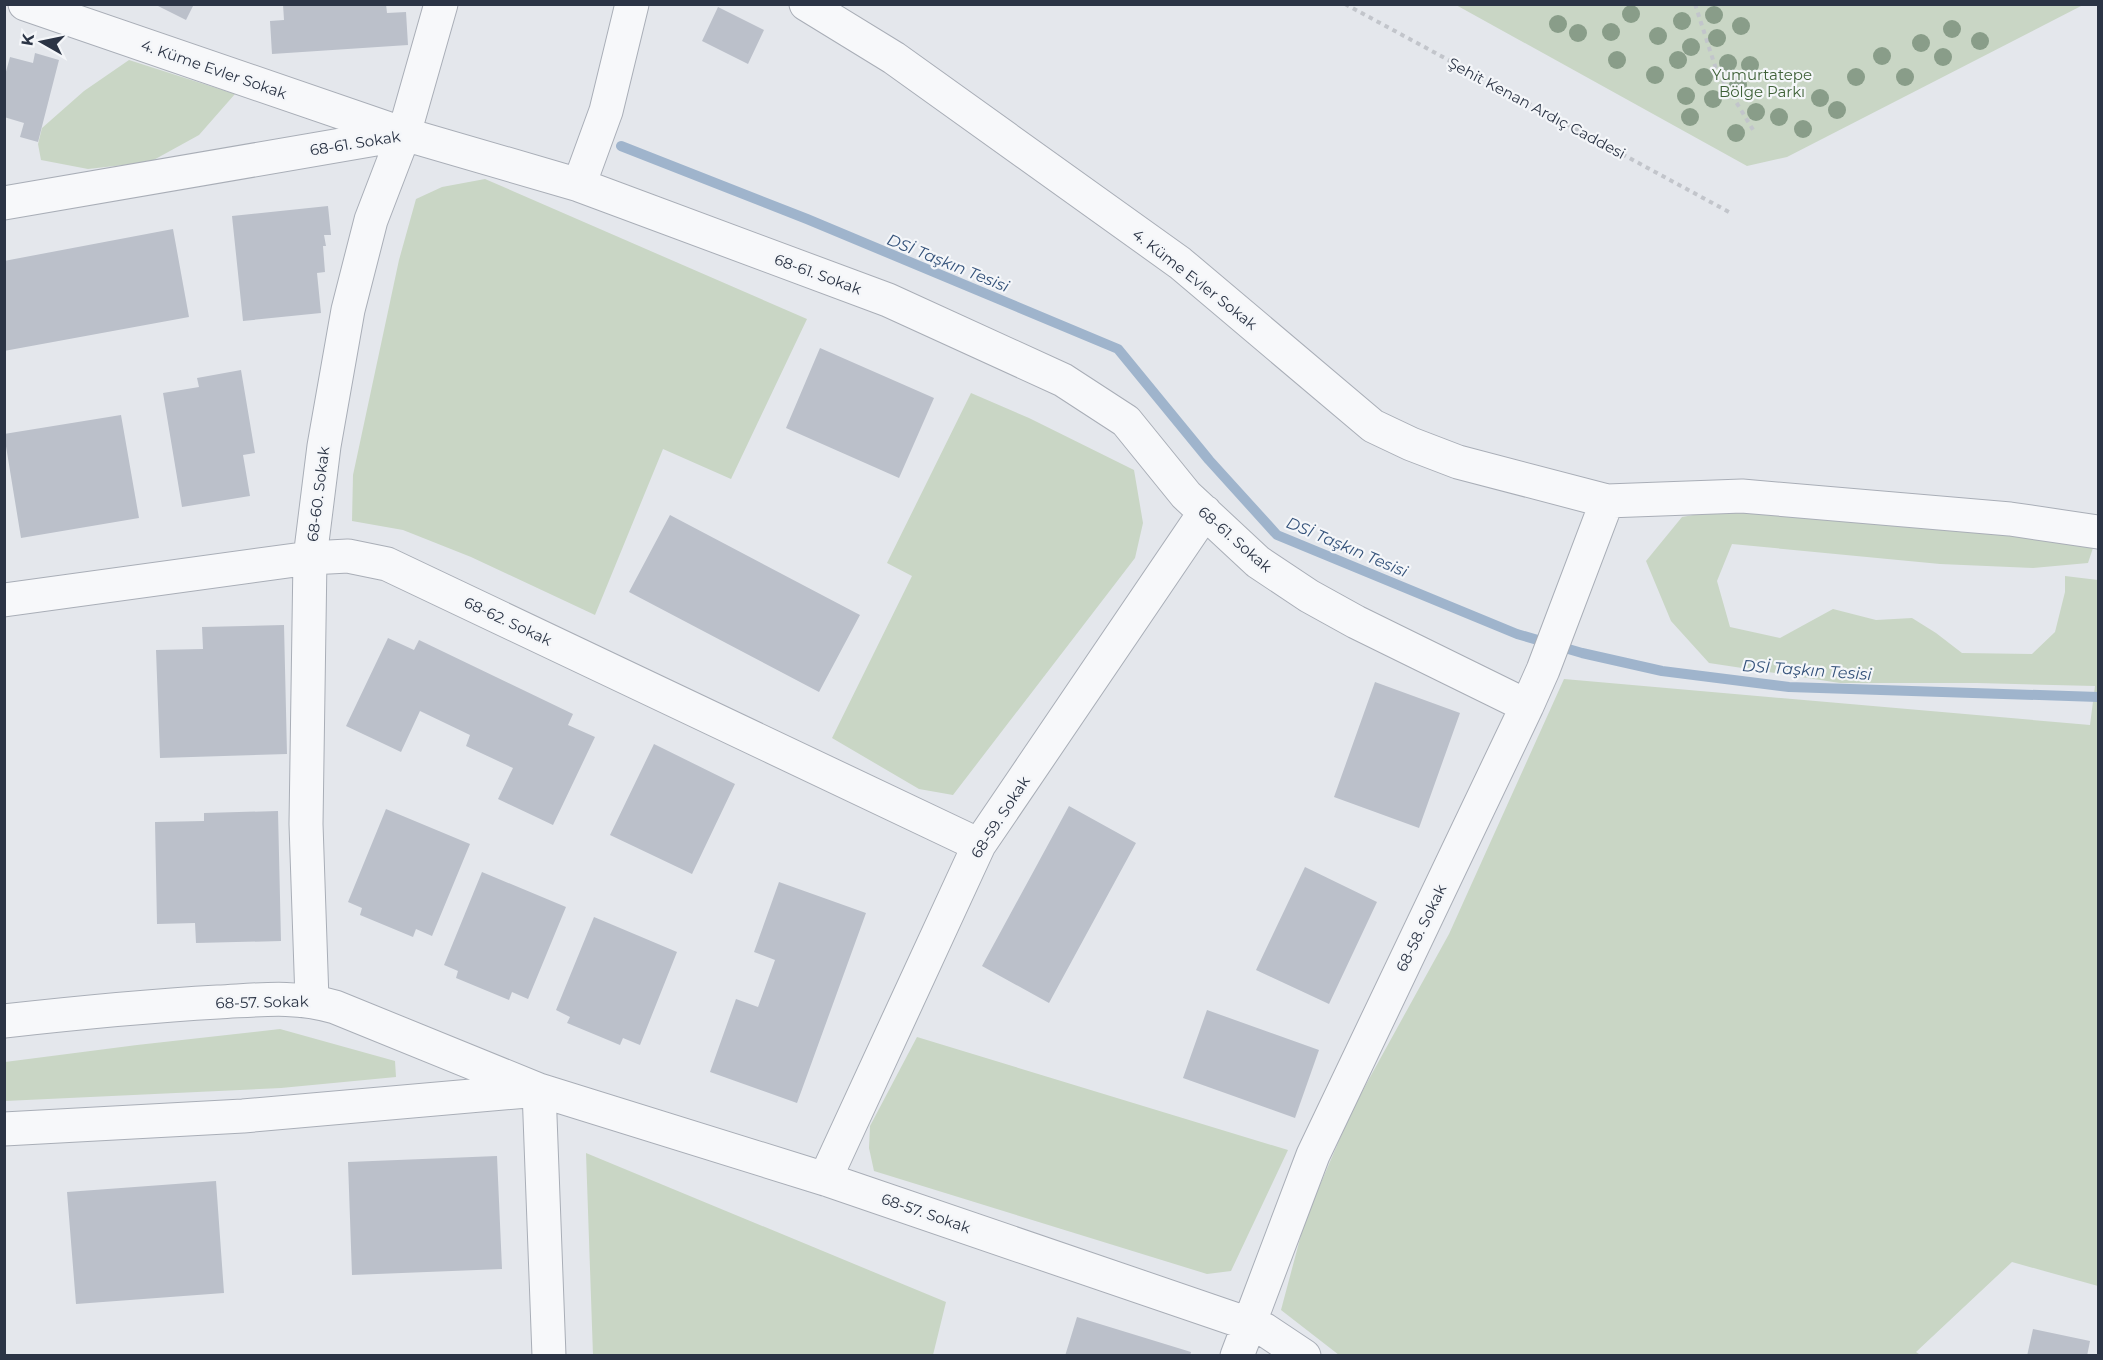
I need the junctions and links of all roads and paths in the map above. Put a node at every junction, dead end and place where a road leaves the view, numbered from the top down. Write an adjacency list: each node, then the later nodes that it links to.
1 (25, 4): 8 (street, 4. Küme Evler Sokak)
2 (441, 4): 8 (street, 68-60. Sokak)
3 (632, 4): 9 (street)
4 (806, 4): 12 (street, 4. Küme Evler Sokak)
5 (1345, 4): 11 (path, Şehit Kenan Ardıç Caddesi)
6 (1695, 4): 7 (path)
7 (1755, 133)
8 (404, 134): 9 (street, 68-61. Sokak); 10 (street, 68-61. Sokak); 15 (street, 68-60. Sokak)
9 (579, 185): 13 (street, 68-61. Sokak)
10 (4, 203)
11 (1729, 212)
12 (1607, 501): 14 (street, 4. Küme Evler Sokak); 17 (street, 68-58. Sokak)
13 (1205, 513): 17 (street, 68-61. Sokak); 18 (street, 68-59. Sokak)
14 (2098, 532)
15 (310, 558): 16 (street, 68-62. Sokak); 18 (street, 68-62. Sokak); 19 (street, 68-60. Sokak)
16 (4, 600)
17 (1527, 706): 24 (street, 68-58. Sokak)
18 (978, 845): 23 (street, 68-59. Sokak)
19 (312, 1000): 20 (street, 68-57. Sokak); 21 (street, 68-57. Sokak)
20 (4, 1021)
21 (539, 1090): 22 (street, 68-57. Sokak); 23 (street, 68-57. Sokak); 25 (street)
22 (4, 1129)
23 (825, 1179): 24 (street, 68-57. Sokak)
24 (1249, 1324): 26 (street, 68-58. Sokak); 27 (street, 68-57. Sokak)
25 (549, 1356)
26 (1237, 1356)
27 (1304, 1356)

